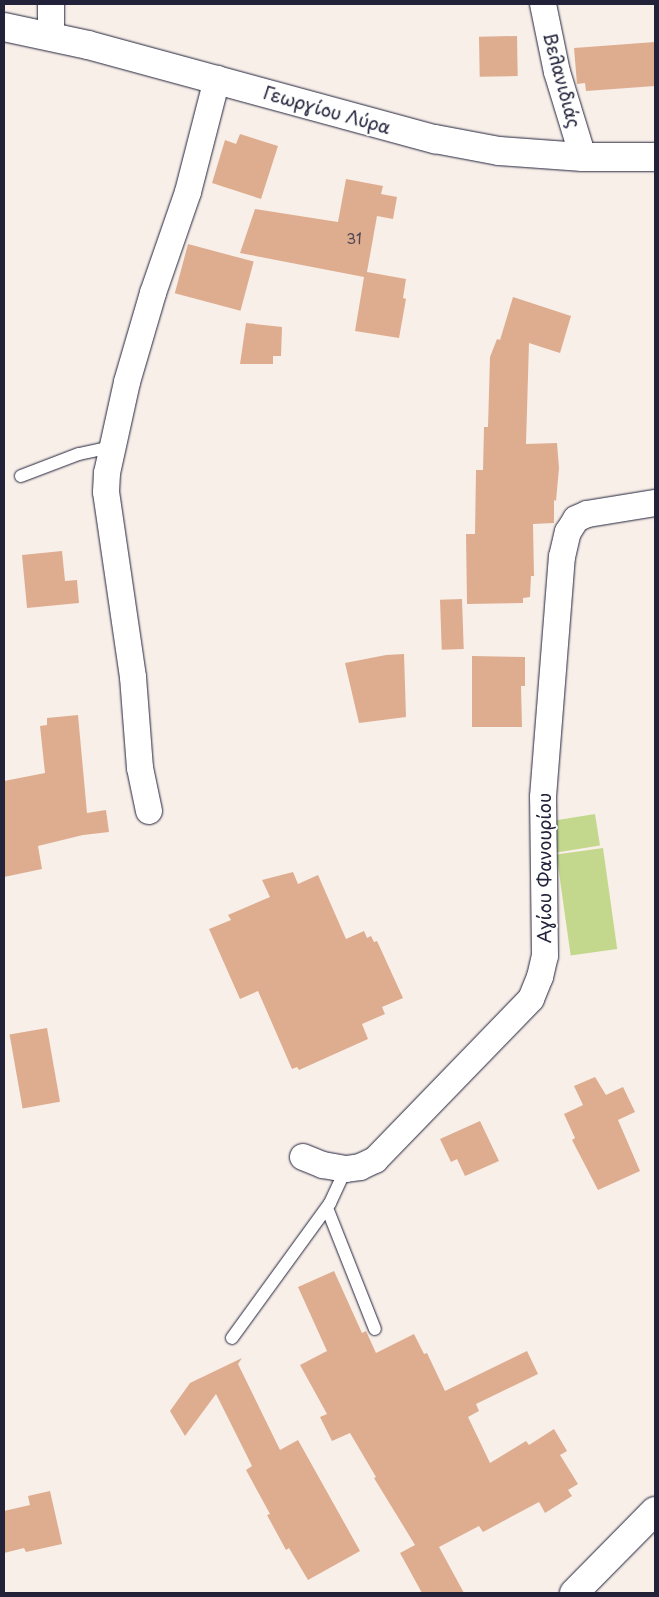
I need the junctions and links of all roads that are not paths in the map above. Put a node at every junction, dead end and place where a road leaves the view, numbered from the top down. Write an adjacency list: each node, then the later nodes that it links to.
1 (51, 4): 4 (street)
2 (543, 4): 6 (street, Βελανιδιάς)
3 (4, 27): 4 (main road, Γεωργίου Λύρα)
4 (51, 36): 5 (main road, Γεωργίου Λύρα)
5 (217, 79): 6 (main road, Γεωργίου Λύρα); 8 (street)
6 (583, 157): 7 (main road, Γεωργίου Λύρα)
7 (655, 157)
8 (112, 447): 9 (lane); 11 (street)
9 (21, 476)
10 (655, 503): 13 (street, Αγίου Φανουρίου)
11 (149, 811)
12 (303, 1157): 13 (street, Αγίου Φανουρίου)
13 (346, 1169): 14 (lane)
14 (327, 1208): 15 (lane); 16 (lane)
15 (374, 1329)
16 (232, 1338)
17 (655, 1511): 18 (main road)
18 (574, 1593)

